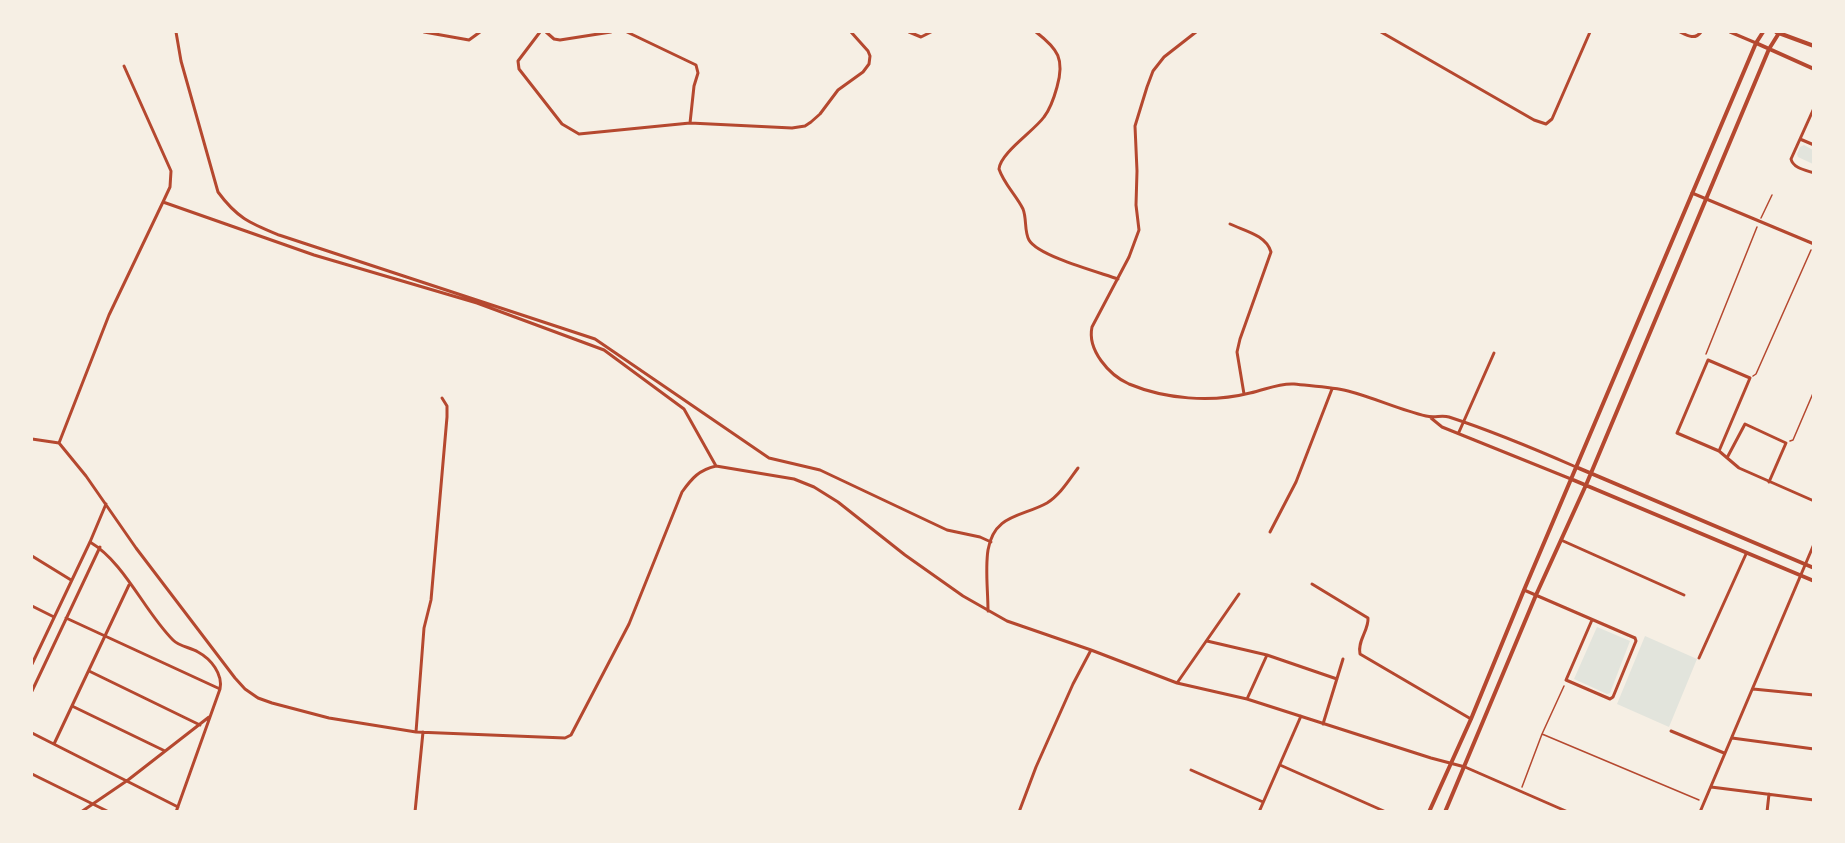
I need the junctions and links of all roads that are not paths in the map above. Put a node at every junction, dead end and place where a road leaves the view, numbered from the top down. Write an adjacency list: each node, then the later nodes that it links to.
1 (176, 32): 59 (street)
2 (424, 32): 3 (street)
3 (480, 32)
4 (540, 32): 26 (street)
5 (546, 32): 6 (street)
6 (611, 32)
7 (627, 32): 26 (street)
8 (851, 32): 26 (street)
9 (909, 32): 10 (street)
10 (931, 32)
11 (1036, 32): 35 (street)
12 (1196, 32): 35 (street)
13 (1381, 32): 14 (street)
14 (1590, 32)
15 (1680, 32): 16 (street)
16 (1701, 32)
17 (1730, 32): 20 (street)
18 (1763, 32): 20 (street)
19 (1778, 32): 21 (street); 22 (street)
20 (1756, 43): 22 (street); 30 (street)
21 (1814, 46)
22 (1769, 50): 24 (street); 31 (street)
23 (124, 66): 32 (street)
24 (1814, 69)
25 (1814, 108): 27 (street)
26 (690, 123)
27 (1800, 139): 28 (street); 29 (street)
28 (1814, 145)
29 (1814, 173)
30 (1692, 193): 31 (street); 48 (street)
31 (1705, 198): 34 (street); 50 (street)
32 (163, 202): 44 (street); 47 (street)
33 (1230, 224): 38 (street)
34 (1814, 244)
35 (1118, 279): 38 (street)
36 (1494, 353): 41 (street)
37 (1332, 389): 38 (street); 40 (street); 56 (street)
38 (1244, 394)
39 (442, 398): 104 (street)
40 (1429, 417): 41 (street); 42 (street)
41 (1464, 422): 42 (street); 48 (street)
42 (1459, 432): 51 (street)
43 (32, 439): 44 (street)
44 (59, 443): 55 (street)
45 (1719, 450): 45 (street); 46 (street)
46 (1727, 456): 52 (street); 52 (street)
47 (716, 466): 76 (street); 105 (street)
48 (1576, 467): 50 (street); 51 (street)
49 (1078, 468): 59 (street)
50 (1591, 473): 53 (street); 64 (street)
51 (1571, 479): 53 (street); 71 (street)
52 (1769, 482): 54 (street)
53 (1586, 485): 57 (street); 62 (street)
54 (1814, 501)
55 (106, 504): 58 (street); 104 (street)
56 (1270, 532)
57 (1561, 540): 73 (street); 74 (street)
58 (90, 542): 61 (street); 67 (street)
59 (991, 542): 76 (street)
60 (1814, 544): 64 (street)
61 (100, 547): 69 (street); 78 (street)
62 (1746, 554): 66 (street); 86 (street)
63 (32, 556): 67 (street)
64 (1805, 565): 65 (street); 66 (street)
65 (1814, 568)
66 (1800, 577): 68 (street); 93 (street)
67 (71, 580): 77 (street)
68 (1814, 581)
69 (129, 584): 80 (street); 92 (street)
70 (1312, 584): 100 (street)
71 (1524, 590): 73 (street); 100 (street)
72 (1239, 594): 81 (street)
73 (1536, 595): 79 (street); 114 (street)
74 (1684, 595)
75 (32, 606): 77 (street)
76 (988, 611): 83 (street)
77 (54, 617): 84 (street)
78 (66, 618): 80 (street); 94 (street)
79 (1592, 620): 79 (street)
80 (105, 636): 89 (street); 92 (street)
81 (1207, 641): 85 (street); 91 (street)
82 (32, 649): 84 (street)
83 (1091, 650): 91 (street); 128 (street)
84 (37, 652): 88 (street)
85 (1267, 655): 90 (street); 96 (street)
86 (1699, 658)
87 (1343, 659): 90 (street)
88 (32, 664)
89 (89, 671): 97 (street); 102 (street)
90 (1337, 679): 101 (street)
91 (1177, 683): 96 (street)
92 (220, 689): 98 (street)
93 (1752, 689): 95 (street); 107 (street)
94 (32, 691)
95 (1814, 695)
96 (1247, 699): 99 (street)
97 (72, 706): 108 (street); 110 (street)
98 (211, 716): 102 (street); 123 (street)
99 (1301, 716): 101 (street); 113 (street)
100 (1471, 720): 112 (street)
101 (1323, 724): 112 (street)
102 (200, 725): 110 (street)
103 (1671, 730): 111 (street)
104 (416, 732): 105 (street)
105 (423, 732): 127 (street)
106 (32, 733): 108 (street)
107 (1732, 738): 109 (street); 111 (street)
108 (54, 744): 117 (street)
109 (1814, 749)
110 (165, 751): 117 (street)
111 (1725, 753): 118 (street)
112 (1451, 763): 114 (street); 131 (street)
113 (1280, 765): 121 (street); 130 (street)
114 (1465, 767): 132 (street); 133 (street)
115 (1191, 770): 121 (street)
116 (32, 774): 122 (street)
117 (128, 780): 122 (street); 123 (street)
118 (1711, 787): 119 (street); 134 (street)
119 (1769, 794): 120 (street); 135 (street)
120 (1814, 800)
121 (1263, 802): 129 (street)
122 (93, 804): 124 (street); 125 (street)
123 (178, 807): 126 (street)
124 (81, 812)
125 (109, 812)
126 (176, 812)
127 (415, 812)
128 (1019, 812)
129 (1259, 812)
130 (1386, 812)
131 (1429, 812)
132 (1445, 812)
133 (1568, 812)
134 (1700, 812)
135 (1767, 812)

